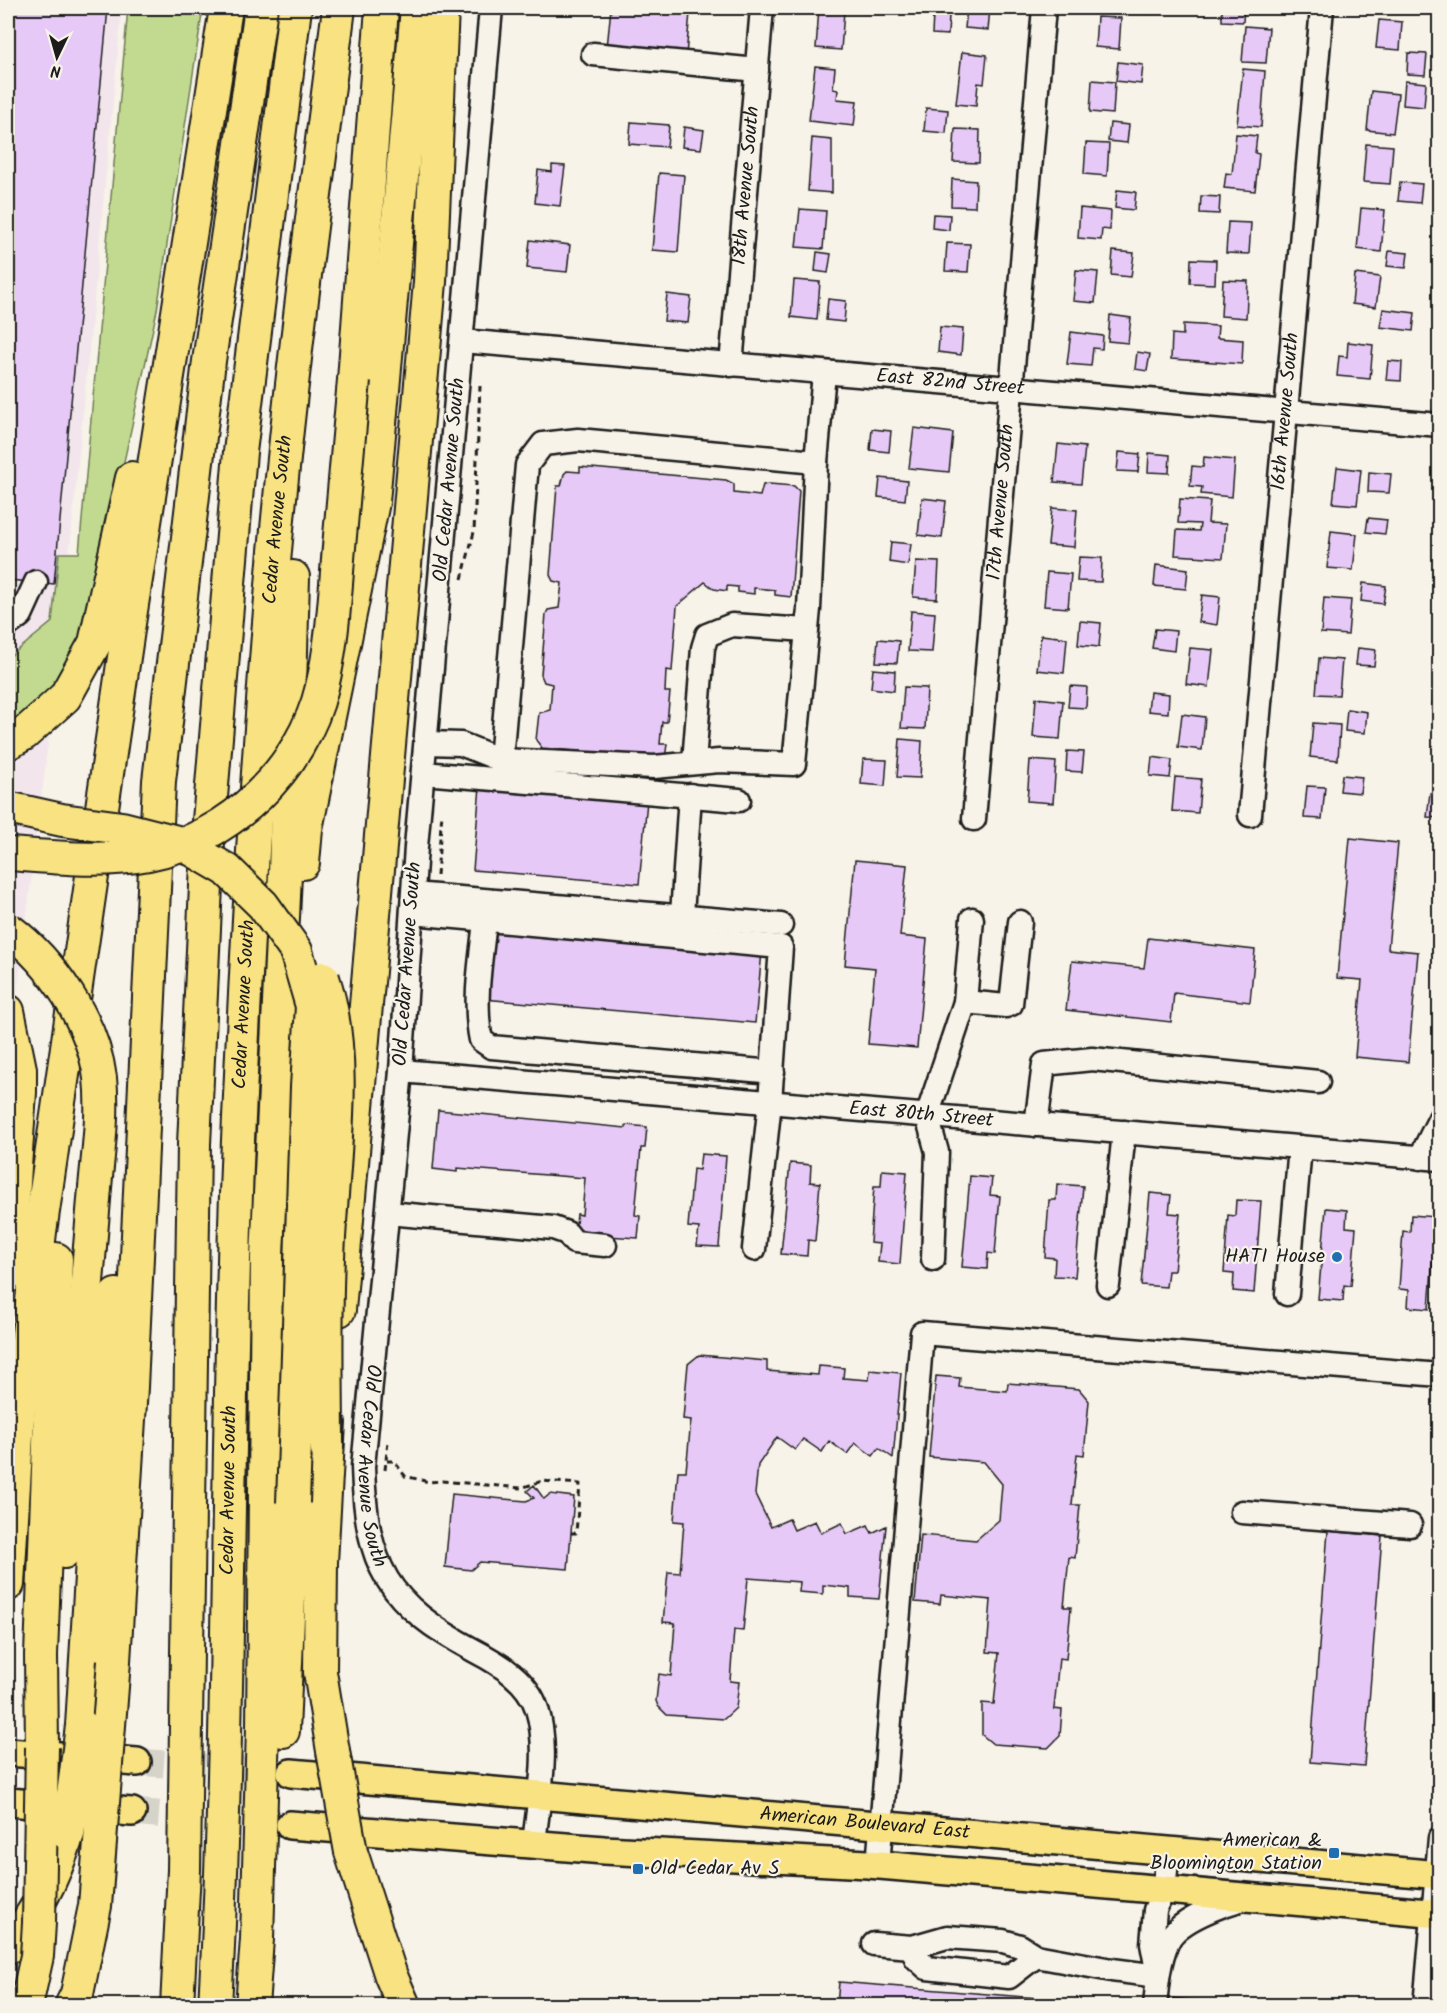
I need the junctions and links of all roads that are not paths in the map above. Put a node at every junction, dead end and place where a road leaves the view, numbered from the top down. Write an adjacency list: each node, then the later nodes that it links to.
1 (220, 8): 16 (highway)
2 (226, 8): 16 (highway)
3 (261, 8): 51 (highway)
4 (295, 8): 103 (highway)
5 (339, 8): 18 (highway, Cedar Avenue South)
6 (382, 8): 40 (highway, bridge)
7 (417, 8): 65 (highway)
8 (442, 8): 17 (highway)
9 (462, 8): 17 (highway)
10 (491, 8): 19 (street, Old Cedar Avenue South)
11 (762, 8): 15 (street, 18th Avenue South)
12 (1044, 8): 23 (street, 17th Avenue South)
13 (1322, 8): 24 (street, 16th Avenue South)
14 (593, 54): 15 (street)
15 (757, 70): 20 (street, 18th Avenue South)
16 (216, 71): 22 (highway)
17 (430, 282): 71 (highway)
18 (300, 310): 65 (highway); 104 (highway, Cedar Avenue South)
19 (462, 341): 20 (street, East 82nd Street); 31 (street, Old Cedar Avenue South)
20 (731, 365): 21 (street, East 82nd Street)
21 (824, 373): 23 (street, East 82nd Street); 26 (street)
22 (165, 384): 30 (highway); 48 (highway)
23 (1012, 388): 24 (street, East 82nd Street); 39 (street, 17th Avenue South)
24 (1287, 411): 25 (street, East 82nd Street); 38 (street, 16th Avenue South)
25 (1440, 425)
26 (816, 462): 29 (street); 32 (street)
27 (36, 582): 28 (street)
28 (8, 625)
29 (807, 630): 33 (street); 33 (street)
30 (8, 742)
31 (426, 743): 32 (street); 34 (street, Old Cedar Avenue South)
32 (501, 760): 33 (street)
33 (694, 762)
34 (423, 773): 35 (street); 41 (street, Old Cedar Avenue South)
35 (690, 795): 36 (street); 42 (street)
36 (739, 800)
37 (8, 807): 71 (highway, bridge); 93 (highway, bridge)
38 (1250, 815)
39 (974, 819)
40 (8, 854)
41 (412, 904): 42 (street); 44 (street); 52 (street, Old Cedar Avenue South)
42 (682, 915): 46 (street)
43 (972, 919): 49 (street)
44 (485, 921): 53 (street); 53 (street)
45 (1020, 922): 49 (street)
46 (781, 924)
47 (8, 929): 75 (highway, bridge)
48 (77, 977): 74 (highway); 75 (highway)
49 (965, 1002): 56 (street)
50 (8, 1011): 67 (highway)
51 (146, 1020): 96 (highway, bridge); 102 (highway, bridge)
52 (401, 1071): 55 (street, East 80th Street); 62 (street, Old Cedar Avenue South)
53 (773, 1072): 55 (street)
54 (1318, 1082): 58 (street)
55 (770, 1102): 56 (street, East 80th Street); 64 (street)
56 (927, 1116): 58 (street, East 80th Street); 66 (street)
57 (1440, 1118): 61 (street)
58 (1036, 1125): 59 (street, East 80th Street)
59 (1124, 1132): 60 (street, East 80th Street); 68 (street)
60 (1300, 1148): 61 (street, East 80th Street); 69 (street)
61 (1430, 1159)
62 (388, 1214): 63 (street); 79 (street, Old Cedar Avenue South)
63 (605, 1245)
64 (754, 1249)
65 (267, 1258): 93 (highway)
66 (933, 1259)
67 (8, 1273)
68 (1108, 1285)
69 (1287, 1294)
70 (1440, 1375): 83 (street)
71 (327, 1449): 106 (highway, bridge)
72 (1242, 1512): 73 (street)
73 (1410, 1525)
74 (8, 1584)
75 (48, 1656): 86 (highway, bridge)
76 (8, 1752): 77 (main road)
77 (137, 1762)
78 (291, 1773): 79 (main road, American Boulevard East)
79 (539, 1793): 83 (main road, American Boulevard East); 85 (street, Old Cedar Avenue South)
80 (8, 1802): 81 (main road)
81 (132, 1812)
82 (290, 1825): 85 (main road, American Boulevard East)
83 (882, 1825): 87 (main road, American Boulevard East); 88 (street)
84 (1440, 1838): 89 (street)
85 (534, 1844): 88 (main road, American Boulevard East)
86 (39, 1845): 100 (highway, bridge); 101 (highway, bridge)
87 (1168, 1852): 89 (main road, American Boulevard East); 90 (street)
88 (878, 1865): 90 (main road, American Boulevard East)
89 (1438, 1874): 92 (street)
90 (1164, 1889): 91 (main road, American Boulevard East); 94 (street); 99 (street)
91 (1252, 1897): 92 (main road, American Boulevard East); 94 (street)
92 (1436, 1913): 108 (street)
93 (257, 1939): 105 (highway)
94 (1169, 1939): 99 (street)
95 (874, 1944): 97 (street)
96 (8, 1947)
97 (912, 1947): 98 (street); 98 (street)
98 (1036, 1956): 99 (street)
99 (1158, 1976): 107 (street)
100 (8, 1998)
101 (26, 2006)
102 (72, 2006)
103 (177, 2006)
104 (215, 2006)
105 (252, 2006)
106 (404, 2006)
107 (1155, 2006)
108 (1425, 2006)

